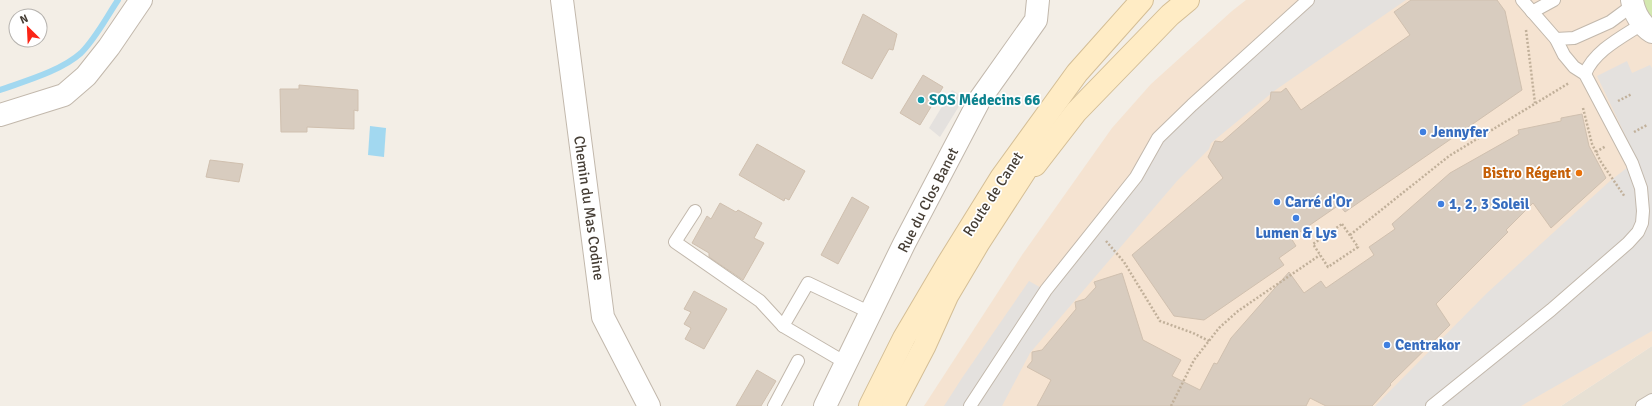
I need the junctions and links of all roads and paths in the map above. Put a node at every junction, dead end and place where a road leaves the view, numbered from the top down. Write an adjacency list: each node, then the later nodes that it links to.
1 (142, 0): 19 (street)
2 (562, 0): 33 (street, Chemin du Mas Codine)
3 (1038, 0): 27 (street, Rue du Clos Banet)
4 (1125, 0): 20 (main road)
5 (1142, 0): 20 (main road, Route de Canet)
6 (1157, 0): 21 (main road, Route de Canet)
7 (1188, 0): 21 (main road)
8 (1308, 0): 24 (lane)
9 (1522, 0): 11 (lane); 18 (path)
10 (1554, 0): 11 (lane)
11 (1532, 12): 14 (lane)
12 (1640, 15): 13 (lane); 16 (lane)
13 (1574, 38): 14 (lane); 15 (lane)
14 (1556, 39): 15 (lane)
15 (1564, 55): 16 (lane)
16 (1585, 74): 18 (path); 22 (lane)
17 (1581, 102): 22 (path)
18 (1536, 103): 25 (path)
19 (0, 115)
20 (1001, 178): 36 (main road, Route de Canet)
21 (1004, 204): 37 (main road, Route de Canet)
22 (1643, 210): 40 (lane)
23 (695, 211): 28 (lane)
24 (1095, 228): 29 (path); 38 (lane)
25 (1350, 235): 26 (path); 26 (path)
26 (1320, 256): 29 (path)
27 (871, 313): 28 (lane); 31 (street, Rue du Clos Banet)
28 (783, 326): 31 (lane)
29 (1209, 341): 39 (path)
30 (798, 360): 34 (lane)
31 (846, 363): 35 (street, Rue du Clos Banet)
32 (1652, 400): 41 (lane)
33 (649, 406)
34 (774, 406)
35 (825, 406)
36 (870, 406)
37 (893, 406)
38 (970, 406)
39 (1171, 406)
40 (1432, 406)
41 (1642, 406)

